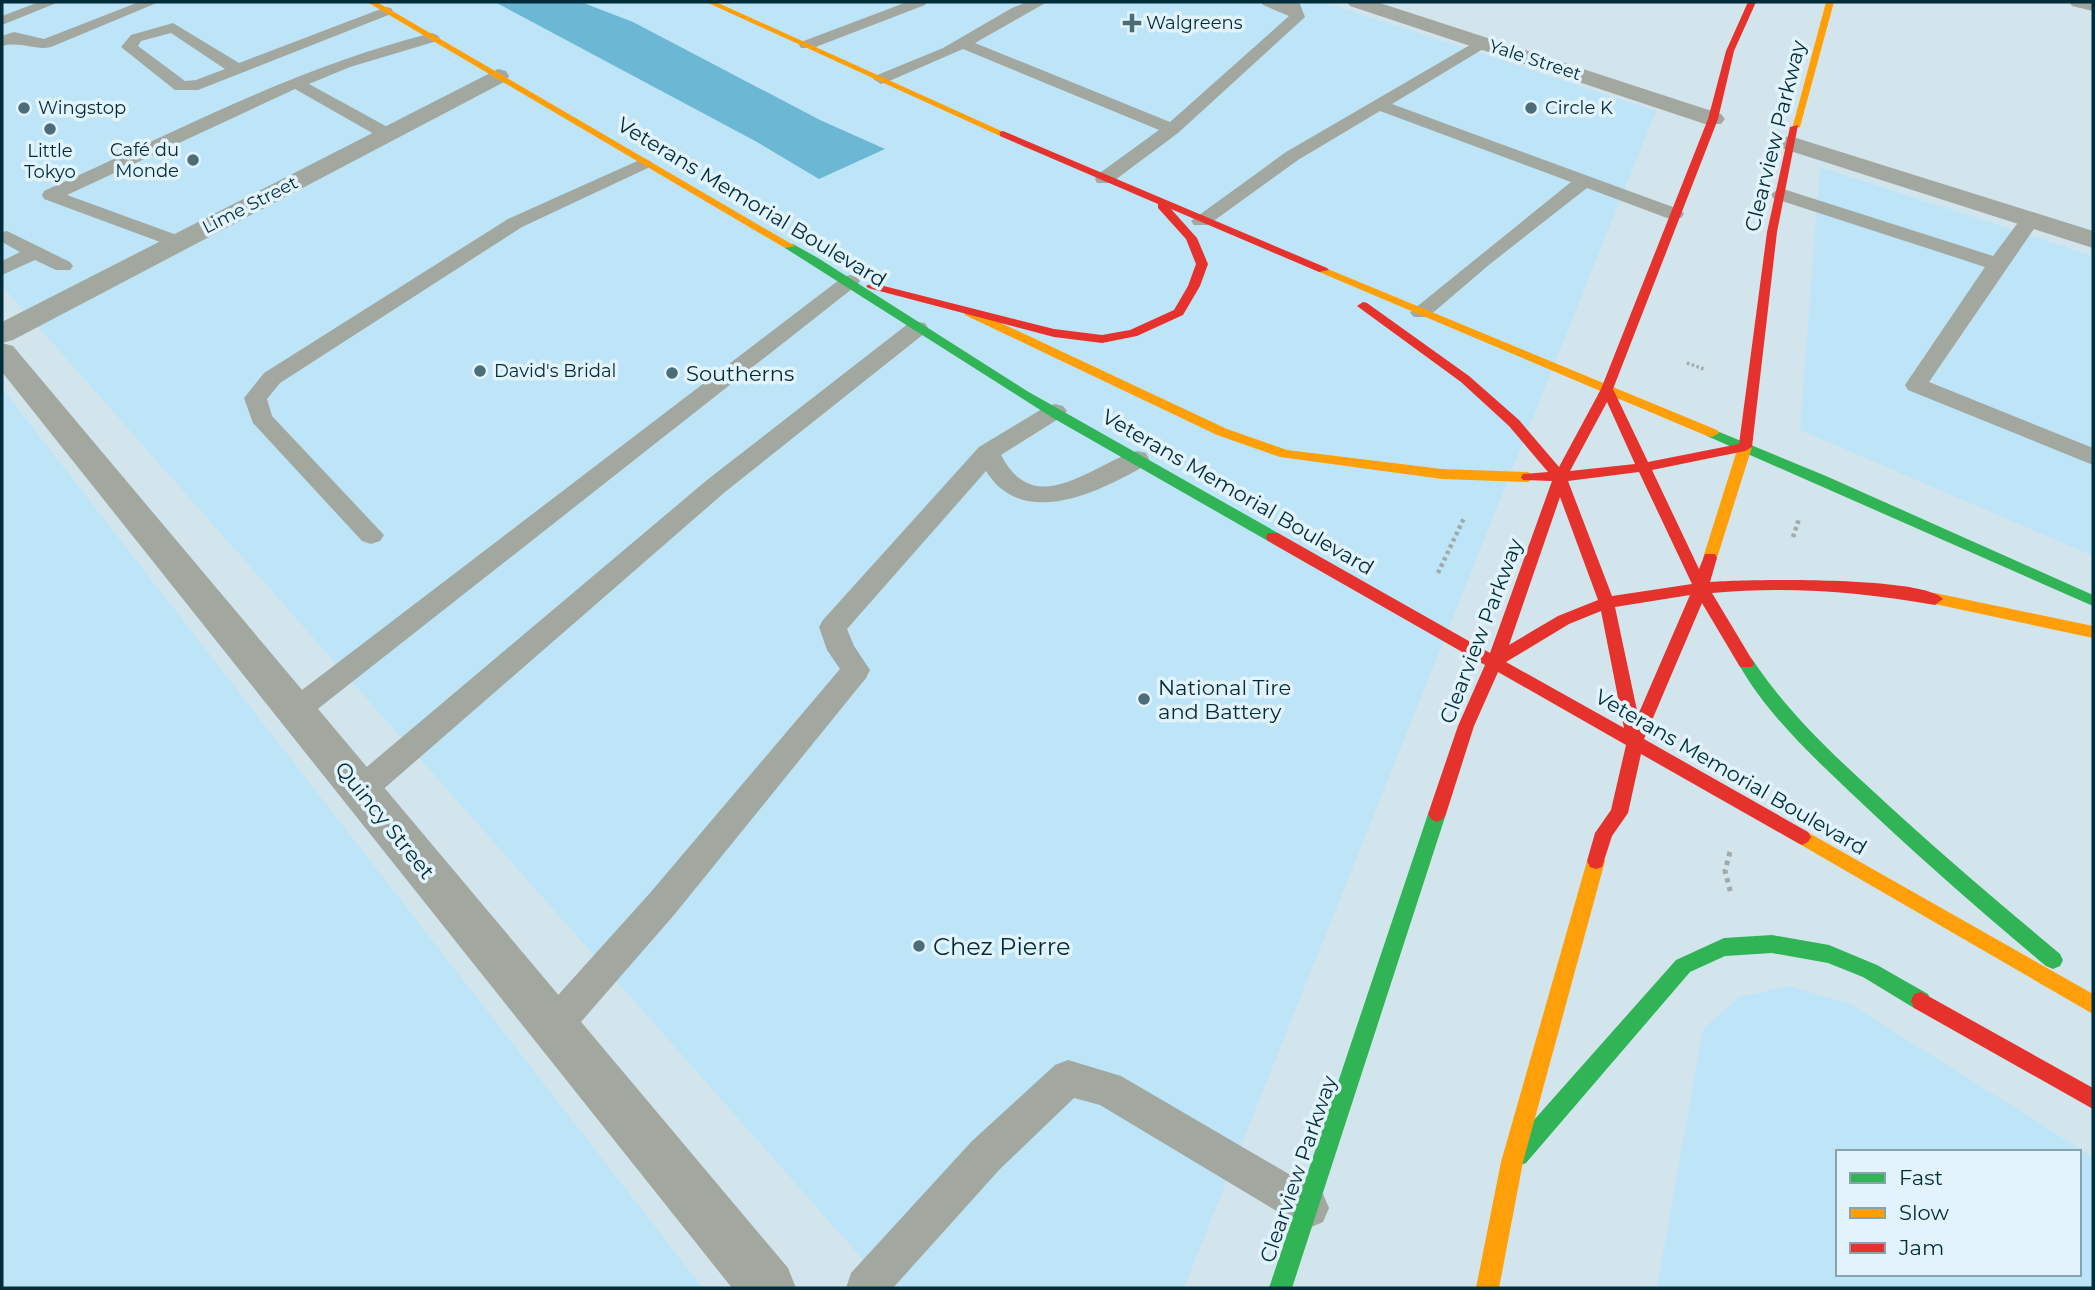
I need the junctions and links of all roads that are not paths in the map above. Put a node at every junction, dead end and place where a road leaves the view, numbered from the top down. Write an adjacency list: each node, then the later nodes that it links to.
1 (52, 2): 17 (lane)
2 (152, 2): 19 (lane)
3 (371, 2): 16 (main road, Veterans Memorial Boulevard)
4 (710, 2): 22 (main road)
5 (877, 2): 15 (lane)
6 (920, 2): 15 (lane)
7 (1040, 2): 20 (lane)
8 (1268, 2): 14 (lane)
9 (1357, 2): 21 (street, Yale Street)
10 (1752, 2): 28 (main road, Clearview Parkway)
11 (1830, 2): 31 (main road, Clearview Parkway)
12 (2078, 2): 13 (street)
13 (2093, 5)
14 (1293, 6): 29 (lane)
15 (898, 10): 22 (lane)
16 (386, 11): 18 (main road, Veterans Memorial Boulevard); 23 (lane)
17 (2, 21)
18 (432, 38): 24 (main road, Veterans Memorial Boulevard); 26 (lane)
19 (2, 41)
20 (962, 43): 25 (lane); 29 (lane)
21 (1482, 43): 27 (lane); 28 (street, Yale Street)
22 (807, 45): 25 (main road)
23 (237, 69): 23 (lane)
24 (498, 76): 30 (street, Lime Street); 32 (main road, Veterans Memorial Boulevard)
25 (881, 79): 33 (main road)
26 (296, 83): 30 (lane); 42 (lane)
27 (1377, 104): 34 (lane); 39 (lane)
28 (1713, 119): 37 (main road, Clearview Parkway)
29 (1172, 129): 33 (lane)
30 (387, 134): 42 (street, Lime Street)
31 (1790, 143): 35 (main road, Clearview Parkway); 38 (street)
32 (644, 163): 48 (main road, Veterans Memorial Boulevard); 62 (lane)
33 (1104, 179): 36 (main road)
34 (1584, 181): 37 (lane); 50 (lane)
35 (1780, 194): 44 (lane); 56 (main road, Clearview Parkway)
36 (1158, 202): 39 (main road); 49 (main road)
37 (1674, 214): 54 (main road, Clearview Parkway)
38 (2030, 219): 41 (street); 44 (lane)
39 (1201, 221): 46 (main road)
40 (7, 237): 43 (lane)
41 (2093, 240)
42 (178, 242): 52 (street, Lime Street)
43 (35, 252): 45 (lane); 47 (lane)
44 (1997, 264): 58 (lane)
45 (63, 266)
46 (1308, 267): 50 (main road); 61 (main road)
47 (2, 268)
48 (850, 281): 49 (main road); 51 (main road, Veterans Memorial Boulevard); 68 (lane)
49 (969, 312): 61 (main road)
50 (1421, 313): 54 (main road)
51 (917, 328): 55 (main road, Veterans Memorial Boulevard); 70 (lane)
52 (2, 334)
53 (2, 352): 68 (street, Quincy Street)
54 (1607, 388): 56 (main road); 60 (main road); 61 (main road, Clearview Parkway)
55 (1055, 411): 57 (lane); 59 (main road, Veterans Memorial Boulevard)
56 (1745, 447): 60 (main road); 63 (main road, Clearview Parkway); 64 (main road)
57 (988, 453): 59 (lane); 73 (lane)
58 (2093, 457)
59 (1137, 459): 67 (main road, Veterans Memorial Boulevard)
60 (1645, 467): 61 (main road); 63 (main road)
61 (1560, 478): 65 (main road); 67 (main road, Clearview Parkway)
62 (371, 536)
63 (1701, 588): 65 (main road); 66 (main road); 69 (main road, Clearview Parkway); 71 (main road)
64 (2093, 601)
65 (1607, 603): 67 (main road); 69 (main road)
66 (2093, 632)
67 (1495, 662): 69 (main road, Veterans Memorial Boulevard); 76 (main road, Clearview Parkway)
68 (295, 711): 70 (street, Quincy Street)
69 (1634, 741): 72 (main road, Veterans Memorial Boulevard); 75 (main road, Clearview Parkway)
70 (361, 790): 73 (street, Quincy Street)
71 (2093, 993)
72 (2093, 1005)
73 (554, 1027): 77 (street, Quincy Street)
74 (2093, 1099): 75 (main road)
75 (1512, 1162): 80 (main road, Clearview Parkway)
76 (1308, 1208): 78 (lane); 79 (main road, Clearview Parkway)
77 (768, 1288)
78 (866, 1288)
79 (1280, 1288)
80 (1487, 1288)

